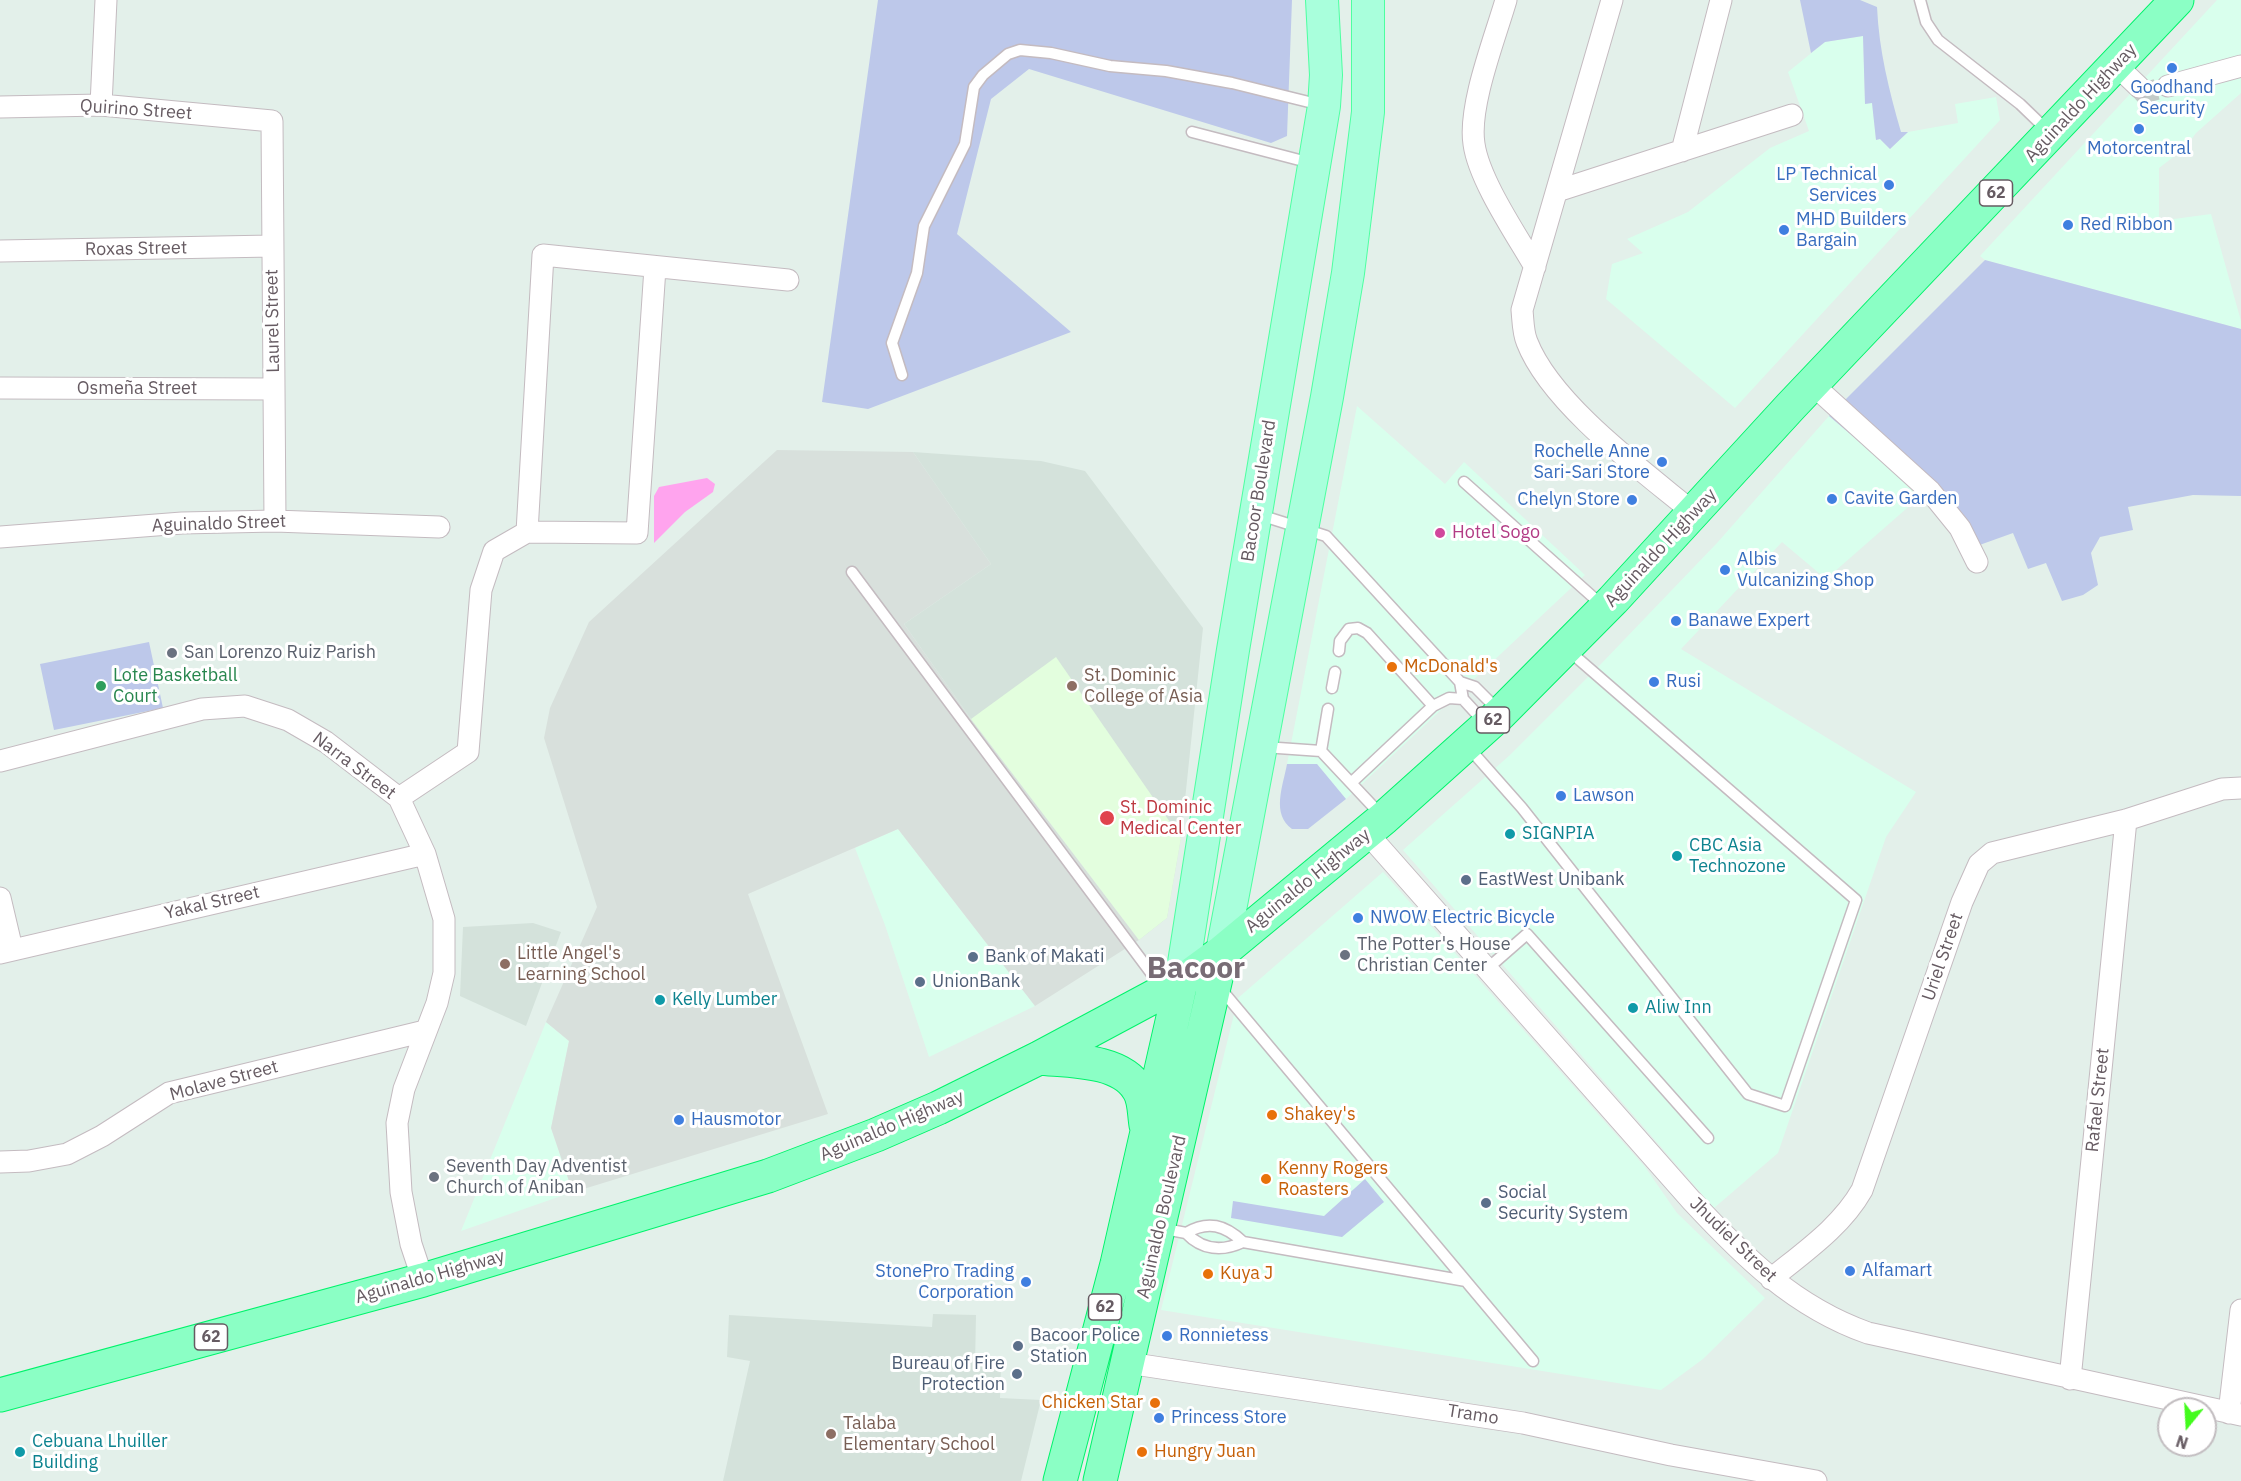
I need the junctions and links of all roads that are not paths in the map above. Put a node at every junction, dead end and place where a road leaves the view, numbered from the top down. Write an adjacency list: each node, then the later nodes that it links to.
1 (106, 0): 11 (street)
2 (1322, 0): 12 (main road, Bacoor Boulevard)
3 (1368, 0): 27 (main road)
4 (1506, 0): 23 (street)
5 (1612, 0): 20 (street)
6 (1721, 0): 18 (street)
7 (1920, 0): 17 (lane)
8 (2177, 0): 17 (highway, Aguinaldo Highway / 62)
9 (2241, 66): 10 (street)
10 (2168, 86)
11 (102, 105): 13 (street, Quirino Street); 15 (street, Quirino Street)
12 (1324, 106): 19 (main road, Bacoor Boulevard); 28 (lane)
13 (0, 107)
14 (1792, 116): 18 (street)
15 (272, 121): 21 (street, Laurel Street)
16 (1192, 132): 19 (lane)
17 (2051, 135): 29 (highway, Aguinaldo Highway / 62)
18 (1682, 151): 20 (street)
19 (1316, 164): 26 (main road, Bacoor Boulevard)
20 (1557, 191): 23 (street)
21 (272, 246): 22 (street, Roxas Street); 31 (street, Laurel Street)
22 (0, 251)
23 (1535, 267): 34 (street)
24 (655, 268): 25 (street); 38 (street); 38 (street)
25 (788, 280)
26 (1290, 308): 27 (main road); 33 (main road, Bacoor Boulevard)
27 (1341, 316): 37 (main road)
28 (902, 375)
29 (1812, 384): 34 (highway, Aguinaldo Highway / 62); 40 (street)
30 (0, 388): 31 (street, Osmeña Street)
31 (274, 389): 35 (street, Laurel Street)
32 (1464, 483): 42 (lane)
33 (1256, 513): 37 (lane); 65 (main road, Bacoor Boulevard)
34 (1694, 513): 42 (highway, Aguinaldo Highway / 62)
35 (275, 521): 36 (street, Aguinaldo Street); 39 (street, Aguinaldo Street)
36 (439, 527)
37 (1302, 529): 46 (lane); 52 (main road)
38 (527, 532): 57 (street)
39 (0, 537)
40 (1977, 562)
41 (852, 572): 65 (lane)
42 (1605, 609): 43 (highway, Aguinaldo Highway / 62)
43 (1567, 648): 51 (highway, Aguinaldo Highway / 62); 51 (lane)
44 (1339, 651): 49 (lane)
45 (1335, 672): 47 (lane)
46 (1460, 682): 48 (lane); 51 (lane)
47 (1332, 688)
48 (1463, 699): 49 (lane); 51 (lane)
49 (1433, 706): 55 (lane)
50 (1328, 709): 53 (lane)
51 (1485, 728): 59 (highway, Aguinaldo Highway / 62)
52 (1261, 747): 53 (lane); 63 (main road)
53 (1321, 751): 55 (lane)
54 (0, 761): 57 (street, Narra Street)
55 (1351, 783): 59 (lane)
56 (2241, 788): 58 (street, Uriel Street)
57 (399, 798): 60 (street, Narra Street)
58 (2126, 820): 73 (street, Uriel Street); 79 (street, Rafael Street)
59 (1375, 826): 63 (highway, Aguinaldo Highway / 62); 64 (street, Jhudiel Street)
60 (425, 854): 62 (street, Yakal Street); 66 (street, Narra Street)
61 (0, 898): 62 (street)
62 (6, 951)
63 (1219, 967): 65 (highway, Aguinaldo Highway / 62); 71 (highway, Aguinaldo Boulevard / 62); 75 (lane)
64 (1487, 969): 69 (lane); 73 (street, Jhudiel Street)
65 (1173, 986): 67 (highway, Aguinaldo Highway / 62); 68 (highway, Aguinaldo Boulevard / 62)
66 (425, 1031): 70 (street, Molave Street); 74 (street, Narra Street)
67 (1039, 1058): 68 (highway); 74 (highway, Aguinaldo Highway / 62)
68 (1147, 1133): 82 (highway, Aguinaldo Boulevard / 62)
69 (1708, 1138)
70 (0, 1162)
71 (1172, 1230): 72 (lane); 72 (lane); 78 (highway, Aguinaldo Boulevard / 62)
72 (1243, 1242): 75 (lane)
73 (1771, 1279): 79 (street, Jhudiel Street)
74 (423, 1280): 80 (highway, Aguinaldo Highway / 62)
75 (1466, 1281): 77 (lane)
76 (2241, 1310): 81 (street)
77 (1533, 1361)
78 (1128, 1363): 83 (highway, Aguinaldo Boulevard / 62); 84 (street, Tramo)
79 (2070, 1379): 81 (street, Jhudiel Street)
80 (0, 1395)
81 (2235, 1414)
82 (1060, 1481)
83 (1100, 1481)
84 (1816, 1481)

